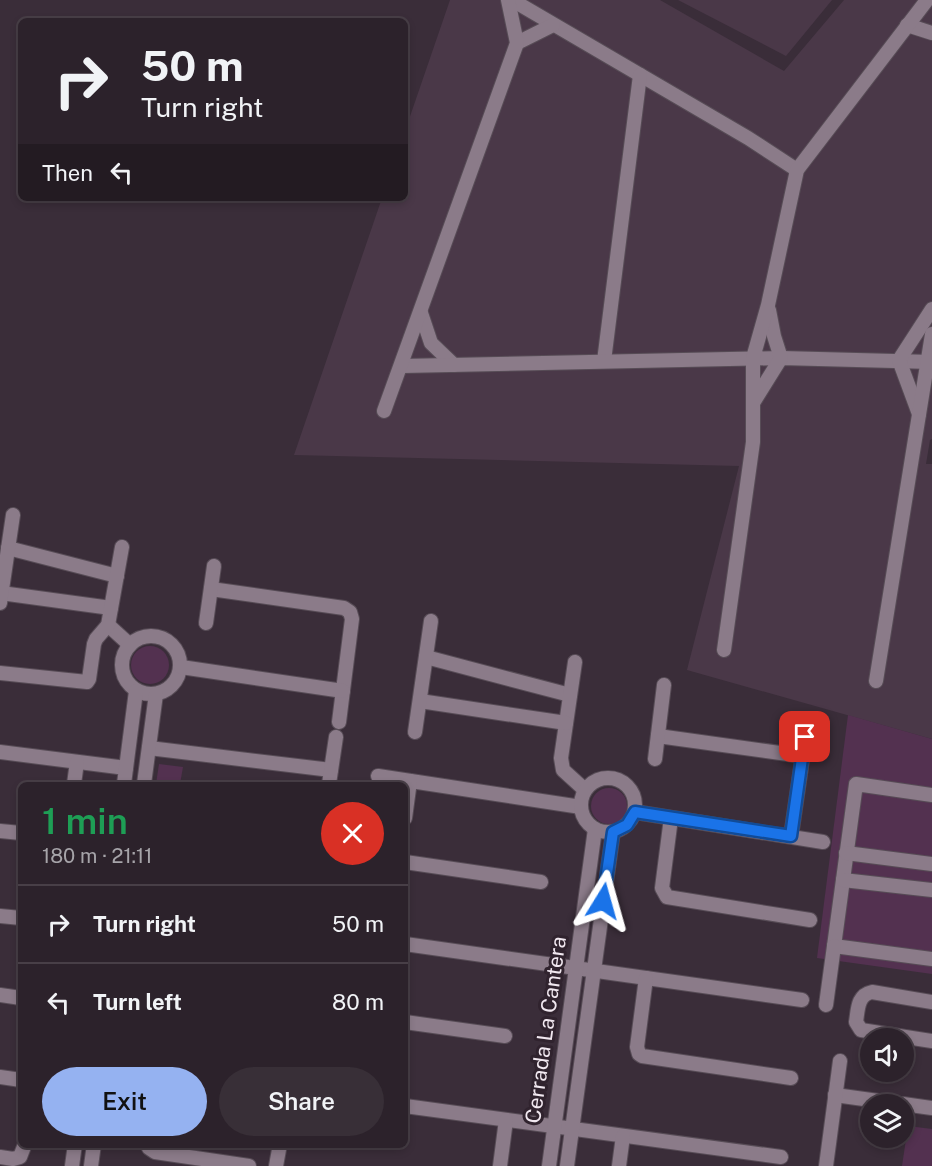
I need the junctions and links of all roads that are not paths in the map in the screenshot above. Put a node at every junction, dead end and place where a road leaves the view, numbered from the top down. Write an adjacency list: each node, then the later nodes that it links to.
1 (510, 0): 3 (street); 6 (street)
2 (927, 0): 4 (street)
3 (553, 25): 6 (street); 7 (street)
4 (907, 25): 5 (street); 8 (street)
5 (932, 33)
6 (517, 44): 11 (street)
7 (640, 75): 8 (street); 16 (street)
8 (797, 170): 9 (street)
9 (768, 305): 13 (street); 14 (street)
10 (932, 309): 15 (street)
11 (421, 313): 18 (street); 19 (street)
12 (932, 334): 17 (street)
13 (753, 358): 14 (street); 16 (street); 20 (street)
14 (781, 358): 15 (street); 20 (street)
15 (899, 360): 17 (street); 22 (street)
16 (604, 361): 18 (street)
17 (930, 362): 22 (street)
18 (454, 365): 19 (street)
19 (402, 366): 21 (street)
20 (753, 403): 35 (street)
21 (384, 411)
22 (920, 416): 40 (street)
23 (13, 515): 25 (street)
24 (122, 547): 27 (street)
25 (8, 548): 27 (street); 29 (street)
26 (214, 566): 28 (street)
27 (117, 576): 30 (street)
28 (211, 589): 32 (street); 43 (street)
29 (1, 598): 30 (street)
30 (111, 608): 33 (street)
31 (431, 621): 36 (street)
32 (206, 623)
33 (108, 625): 34 (street); 39 (street)
34 (130, 645): 38 (street); 42 (street)
35 (724, 650)
36 (426, 657): 45 (street); 46 (street)
37 (575, 662): 45 (street)
38 (181, 667): 43 (street); 44 (street)
39 (0, 673)
40 (876, 681)
41 (664, 685): 51 (street)
42 (136, 691): 44 (street); 58 (street)
43 (343, 691): 48 (street)
44 (156, 694): 53 (street)
45 (570, 695): 49 (street)
46 (420, 701): 49 (street); 50 (street)
47 (808, 719): 55 (street)
48 (339, 722)
49 (566, 723): 66 (street)
50 (416, 732)
51 (658, 736): 55 (street); 56 (street)
52 (336, 737): 59 (street)
53 (149, 748): 59 (street); 64 (street)
54 (0, 752): 57 (street)
55 (802, 756): 76 (street)
56 (656, 759)
57 (77, 762): 58 (street); 62 (street)
58 (126, 768): 63 (street)
59 (331, 770): 65 (street)
60 (378, 776): 61 (street)
61 (411, 781): 68 (street); 69 (street)
62 (74, 782)
63 (124, 782)
64 (144, 782)
65 (329, 782)
66 (585, 790): 69 (street); 70 (street)
67 (932, 795): 78 (street)
68 (408, 800)
69 (580, 807): 72 (street)
70 (635, 812): 71 (street); 74 (street)
71 (671, 818): 76 (street); 86 (street)
72 (595, 829): 74 (street); 90 (street, Cerrada La Cantera)
73 (0, 831): 75 (street)
74 (613, 832): 91 (street, Cerrada La Cantera)
75 (18, 833)
76 (791, 836): 77 (street)
77 (823, 842)
78 (846, 853): 80 (street); 81 (street)
79 (408, 862): 82 (street)
80 (932, 864)
81 (843, 880): 83 (street); 88 (street)
82 (541, 882)
83 (932, 890)
84 (0, 916): 85 (street)
85 (18, 918)
86 (810, 920)
87 (408, 944): 90 (street)
88 (834, 946): 89 (street); 97 (street)
89 (932, 959)
90 (576, 968): 91 (street); 111 (street, Cerrada La Cantera)
91 (594, 971): 92 (street); 112 (street, Cerrada La Cantera)
92 (646, 978): 95 (street); 103 (street)
93 (0, 995): 94 (street)
94 (18, 998)
95 (802, 1000)
96 (932, 1002): 100 (street)
97 (826, 1005)
98 (408, 1022): 99 (street)
99 (505, 1036)
100 (932, 1041)
101 (840, 1061): 105 (street)
102 (0, 1077): 104 (street)
103 (791, 1078)
104 (18, 1080)
105 (835, 1095): 106 (street); 129 (street)
106 (860, 1098)
107 (408, 1106): 110 (street)
108 (914, 1106): 109 (street)
109 (932, 1108)
110 (506, 1120): 111 (street); 125 (street)
111 (554, 1126): 112 (street); 126 (street, Cerrada La Cantera)
112 (572, 1129): 113 (street); 127 (street, Cerrada La Cantera)
113 (623, 1136): 120 (street); 128 (street)
114 (23, 1148): 119 (street)
115 (74, 1148): 121 (street)
116 (93, 1148): 122 (street)
117 (149, 1148): 123 (street)
118 (279, 1148): 124 (street)
119 (0, 1157)
120 (781, 1157)
121 (72, 1166)
122 (91, 1166)
123 (249, 1166)
124 (276, 1166)
125 (500, 1166)
126 (549, 1166)
127 (567, 1166)
128 (619, 1166)
129 (826, 1166)

